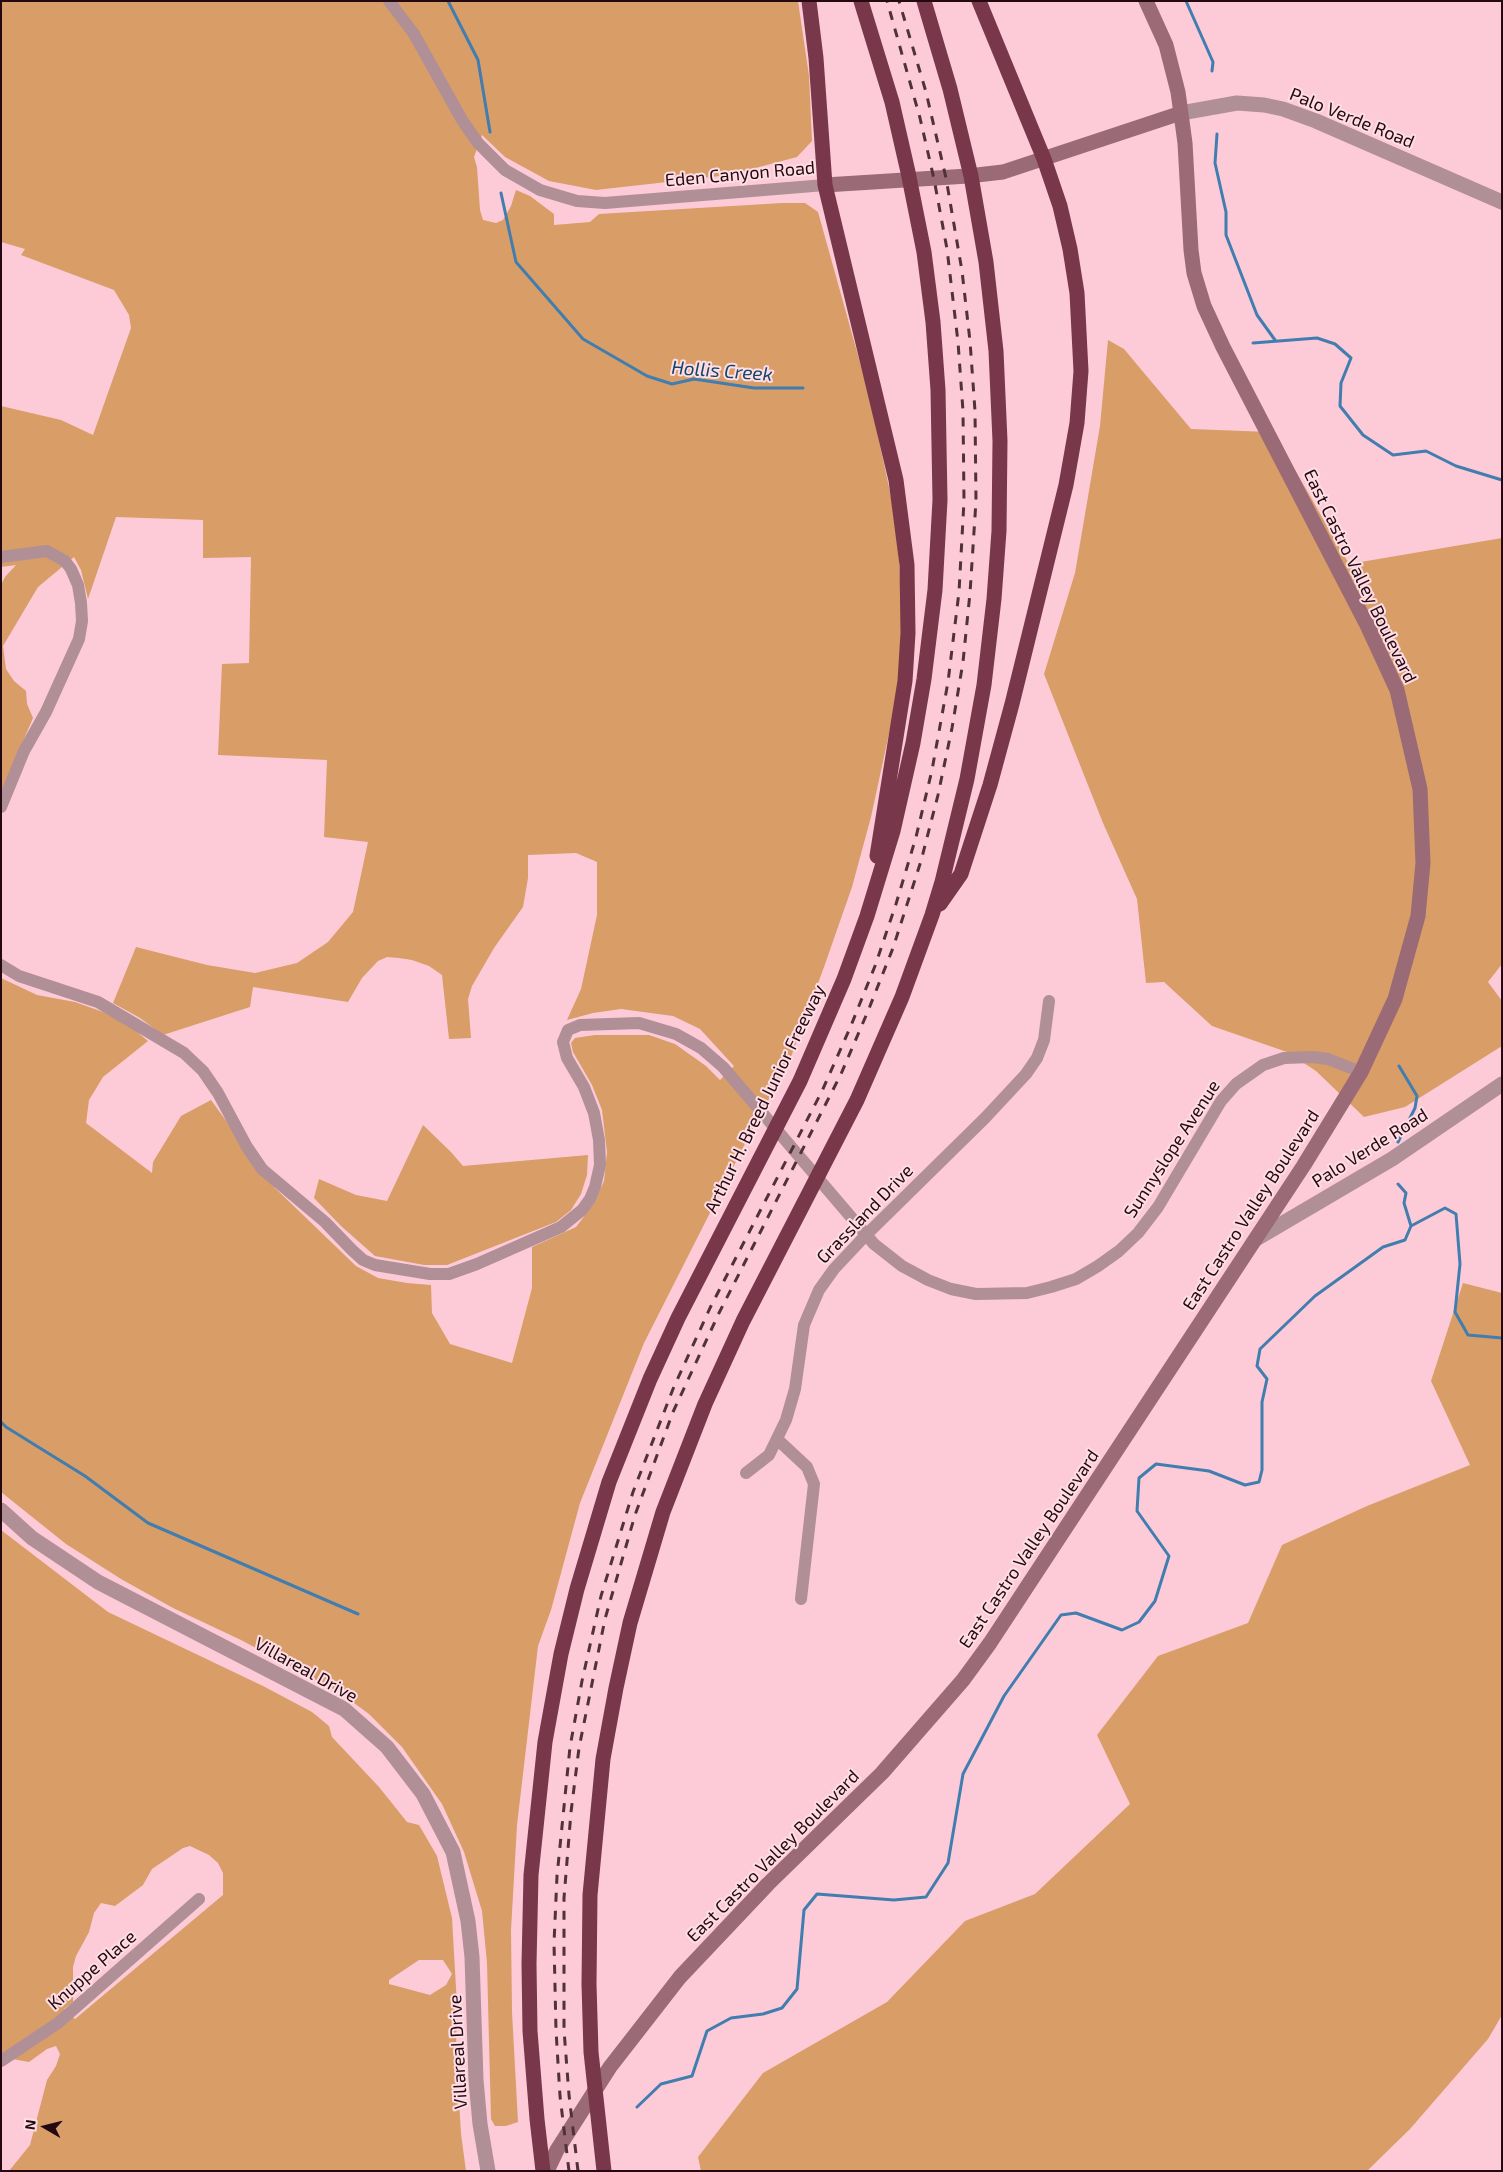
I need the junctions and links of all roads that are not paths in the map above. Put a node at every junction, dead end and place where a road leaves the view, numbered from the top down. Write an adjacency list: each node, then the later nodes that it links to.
1 (389, 1): 9 (street, Eden Canyon Road)
2 (809, 1): 9 (highway)
3 (861, 1): 14 (highway, Arthur H. Breed Junior Freeway)
4 (924, 1): 13 (highway)
5 (979, 1): 8 (highway)
6 (1146, 1): 7 (main road, East Castro Valley Boulevard)
7 (1181, 113): 8 (main road, Eden Canyon Road); 10 (street, Palo Verde Road); 17 (main road, East Castro Valley Boulevard)
8 (1044, 159): 9 (main road, Eden Canyon Road); 13 (highway)
9 (825, 185): 14 (highway)
10 (1502, 202)
11 (1, 557): 12 (street)
12 (1, 807)
13 (932, 915): 30 (highway)
14 (867, 916): 28 (highway, Arthur H. Breed Junior Freeway)
15 (1, 965): 19 (street, Sunnyslope Avenue)
16 (1049, 1002): 19 (street, Grassland Drive)
17 (1361, 1072): 19 (street, Sunnyslope Avenue); 20 (main road, East Castro Valley Boulevard)
18 (1502, 1084): 20 (street, Palo Verde Road)
19 (865, 1236): 21 (street, Grassland Drive)
20 (1256, 1239): 29 (main road, East Castro Valley Boulevard)
21 (778, 1440): 22 (street, Grassland Drive); 24 (street)
22 (746, 1474)
23 (1, 1510): 27 (street, Villareal Drive)
24 (801, 1599)
25 (199, 1899): 26 (street, Knuppe Place)
26 (1, 2061)
27 (488, 2171)
28 (543, 2171)
29 (547, 2171)
30 (604, 2171)

